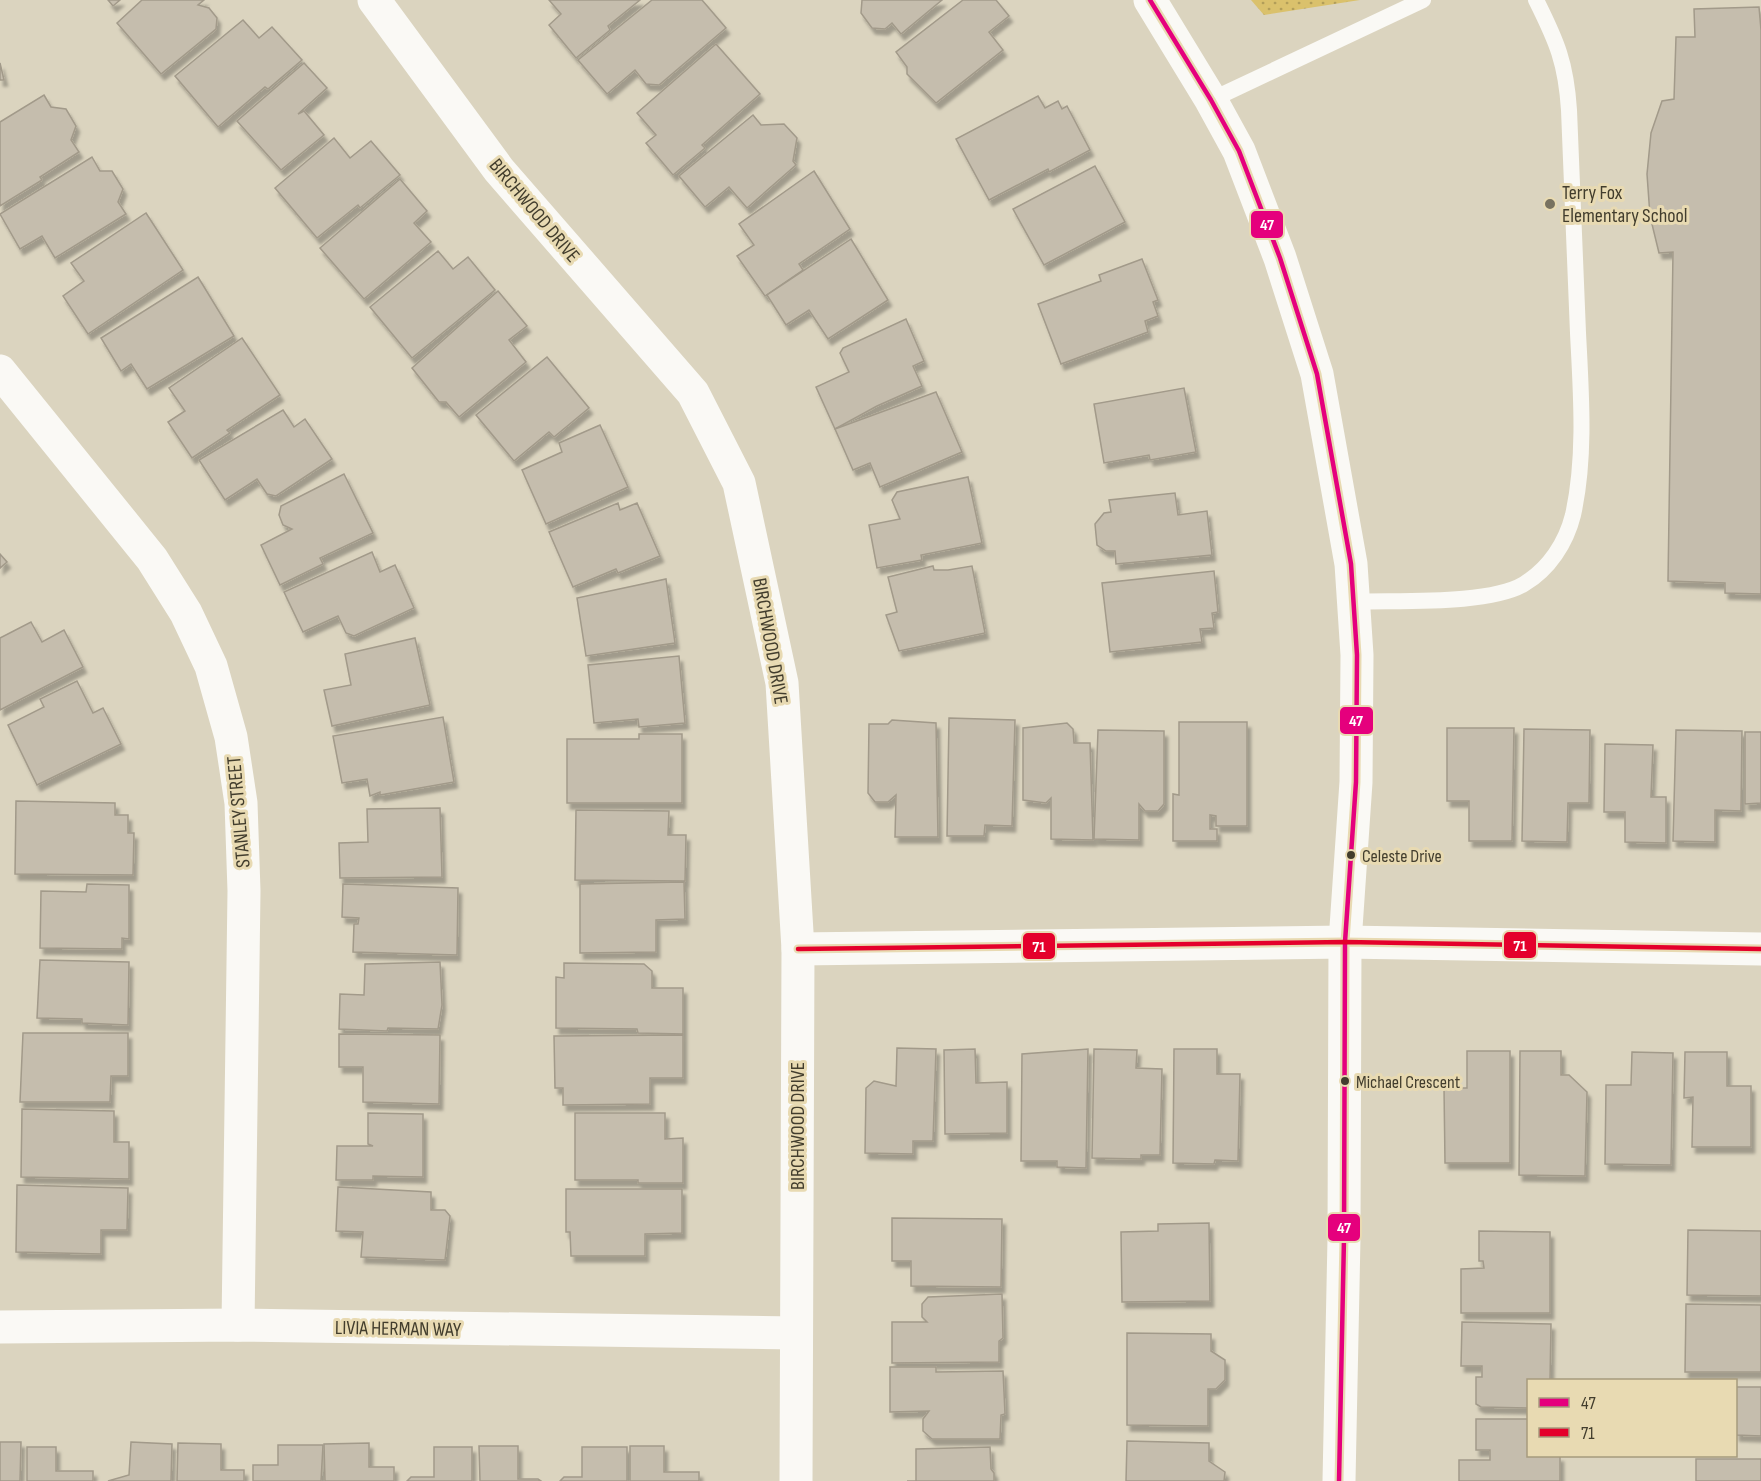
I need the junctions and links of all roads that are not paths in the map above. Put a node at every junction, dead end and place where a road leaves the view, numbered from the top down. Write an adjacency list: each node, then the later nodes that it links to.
1 (374, 0): 9 (street, BIRCHWOOD DRIVE)
2 (1150, 0): 5 (street)
3 (1423, 0): 5 (lane)
4 (1536, 0): 7 (lane)
5 (1211, 100): 7 (street)
6 (0, 371): 11 (street, STANLEY STREET)
7 (1353, 602): 8 (street)
8 (1345, 942): 9 (street); 10 (street); 15 (street)
9 (798, 948): 13 (street, BIRCHWOOD DRIVE)
10 (1761, 949)
11 (237, 1325): 12 (street, LIVIA HERMAN WAY); 13 (street, LIVIA HERMAN WAY)
12 (0, 1327)
13 (796, 1333): 14 (street, BIRCHWOOD DRIVE)
14 (796, 1481)
15 (1339, 1481)

